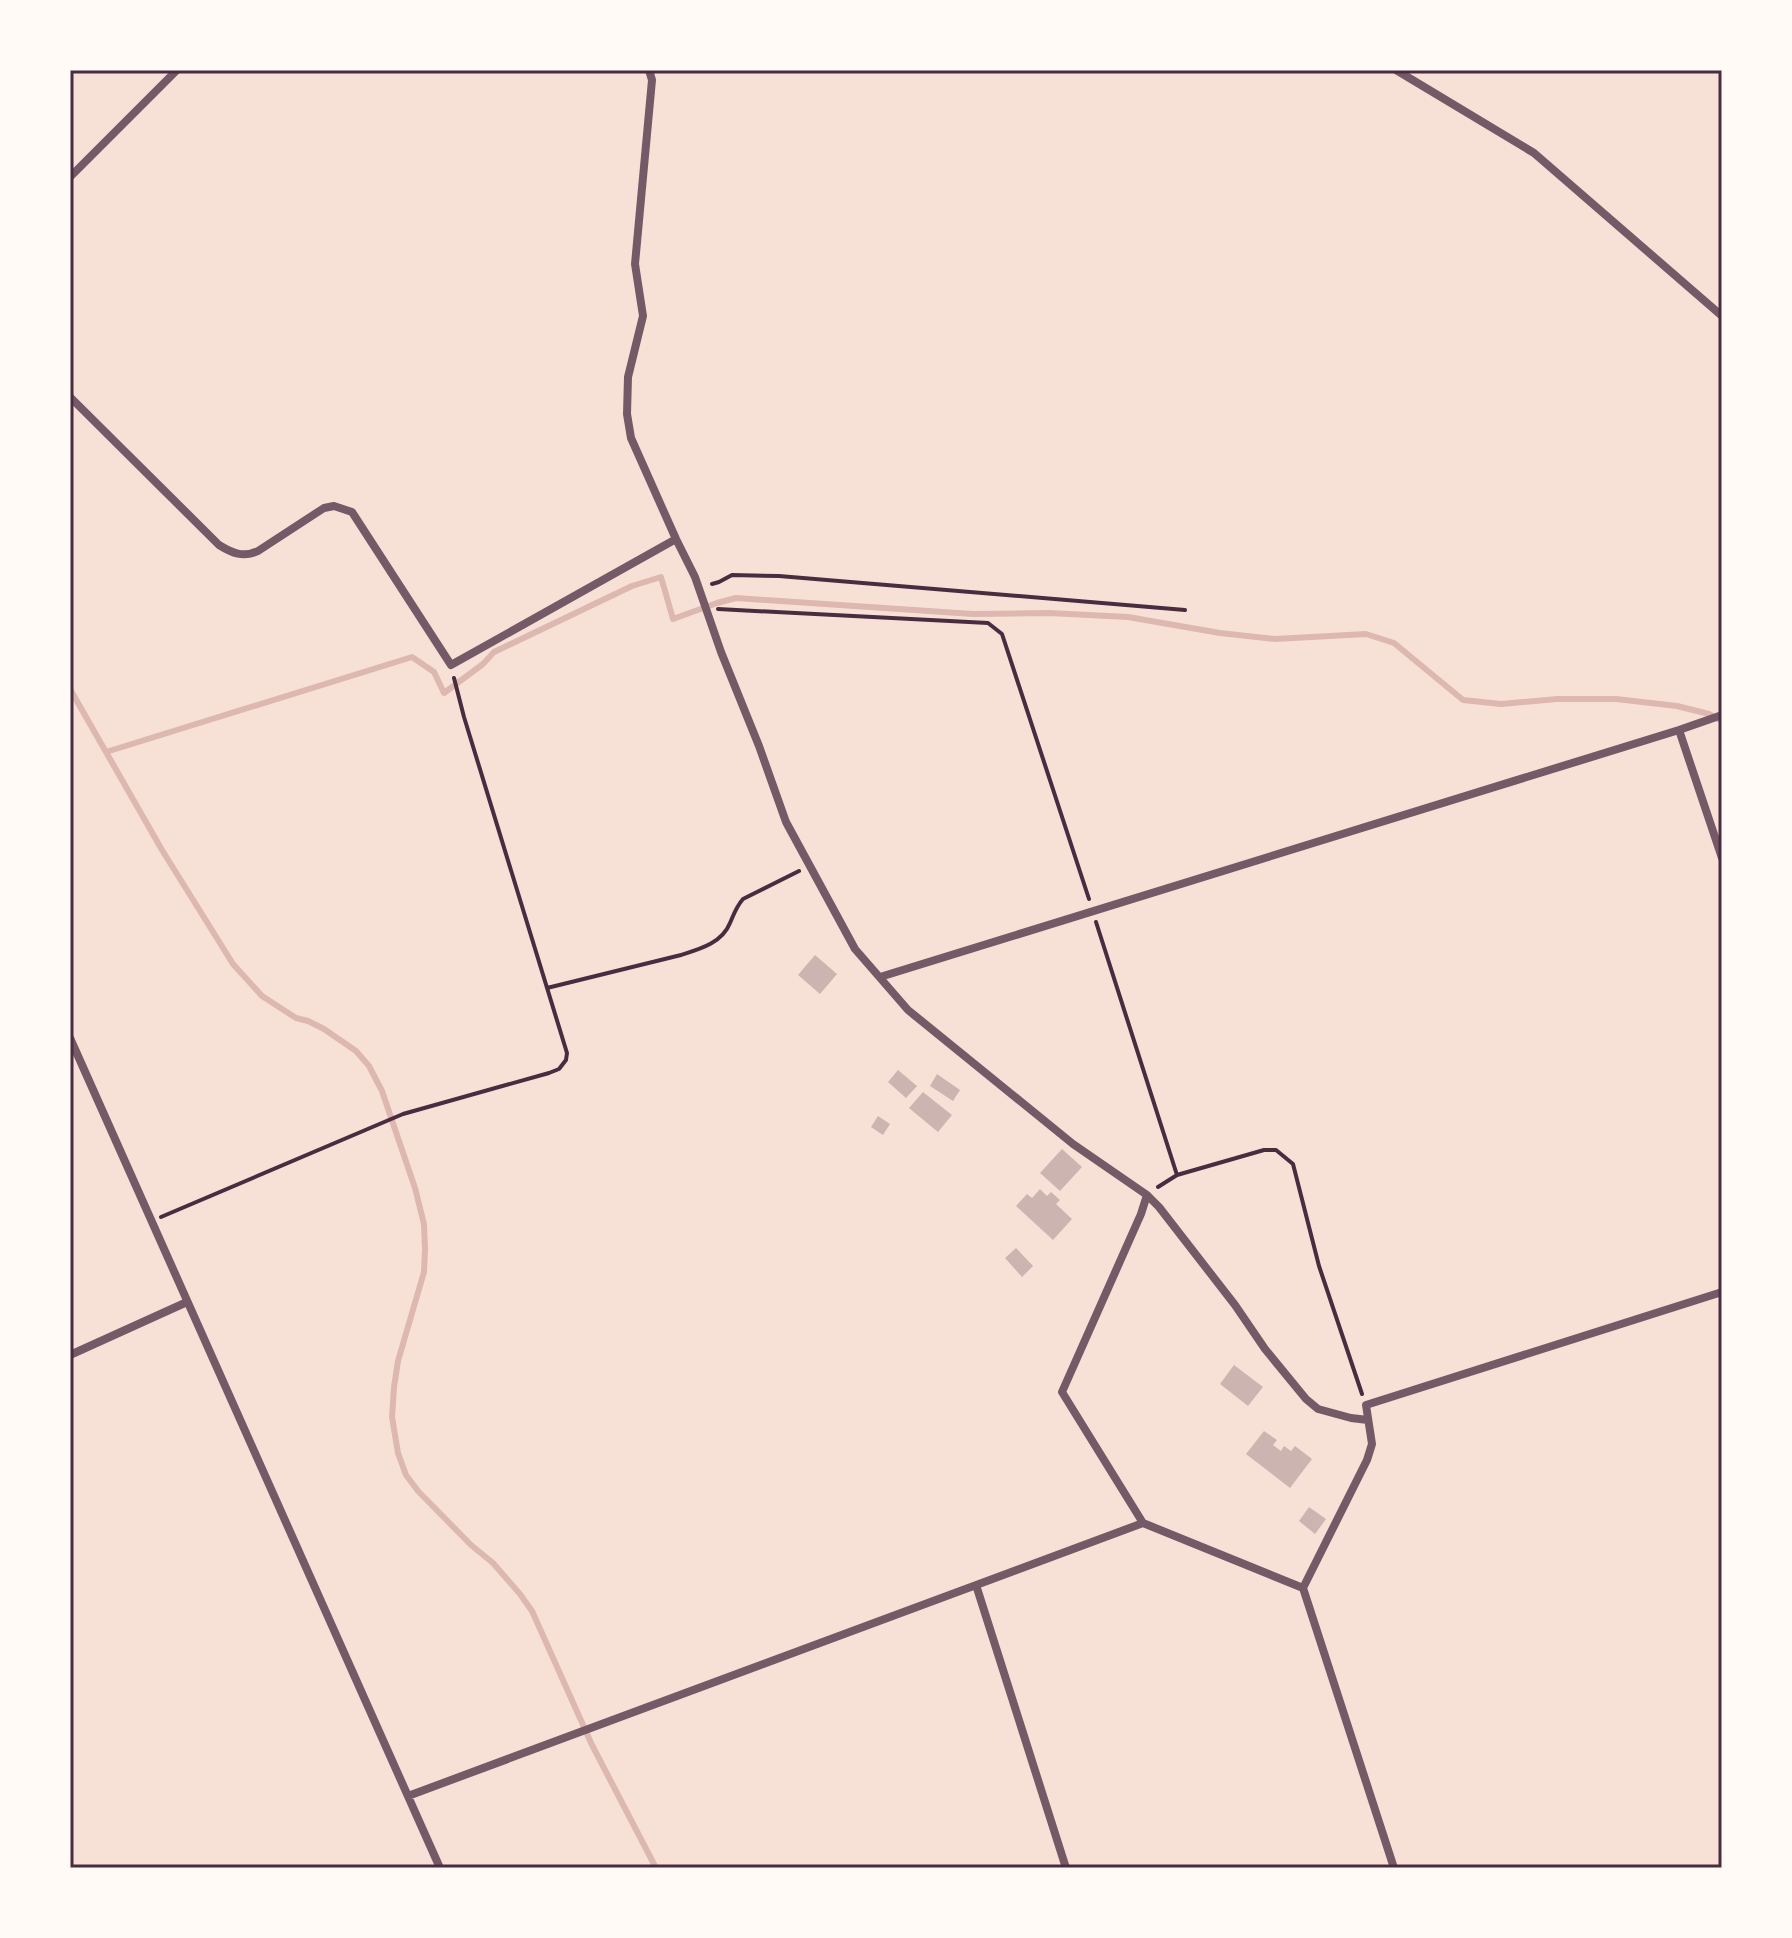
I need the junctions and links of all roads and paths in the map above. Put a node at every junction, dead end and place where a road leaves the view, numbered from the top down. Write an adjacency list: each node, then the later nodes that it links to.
1 (177, 70): 4 (street)
2 (649, 70): 7 (street)
3 (1396, 70): 5 (street)
4 (70, 177)
5 (1722, 316)
6 (70, 397): 11 (street)
7 (676, 539): 8 (street); 11 (street)
8 (698, 587): 9 (path); 10 (street)
9 (1185, 610)
10 (707, 612): 15 (street); 16 (path)
11 (451, 665): 18 (path)
12 (1722, 715): 13 (street)
13 (1679, 730): 14 (street); 16 (street)
14 (1722, 858)
15 (809, 866): 17 (street); 18 (path)
16 (1092, 910): 17 (street); 20 (path)
17 (880, 977): 21 (street)
18 (547, 988): 22 (path)
19 (70, 1038): 22 (street)
20 (1177, 1175): 21 (path); 26 (path)
21 (1147, 1195): 27 (street); 28 (street)
22 (152, 1221): 24 (street)
23 (1722, 1292): 26 (street)
24 (187, 1302): 25 (street); 31 (street)
25 (70, 1355)
26 (1366, 1405): 27 (street)
27 (1368, 1420): 30 (street)
28 (1143, 1523): 29 (street); 30 (street)
29 (976, 1585): 31 (street); 33 (street)
30 (1303, 1588): 34 (street)
31 (408, 1796): 32 (street)
32 (440, 1868)
33 (1066, 1868)
34 (1394, 1868)

